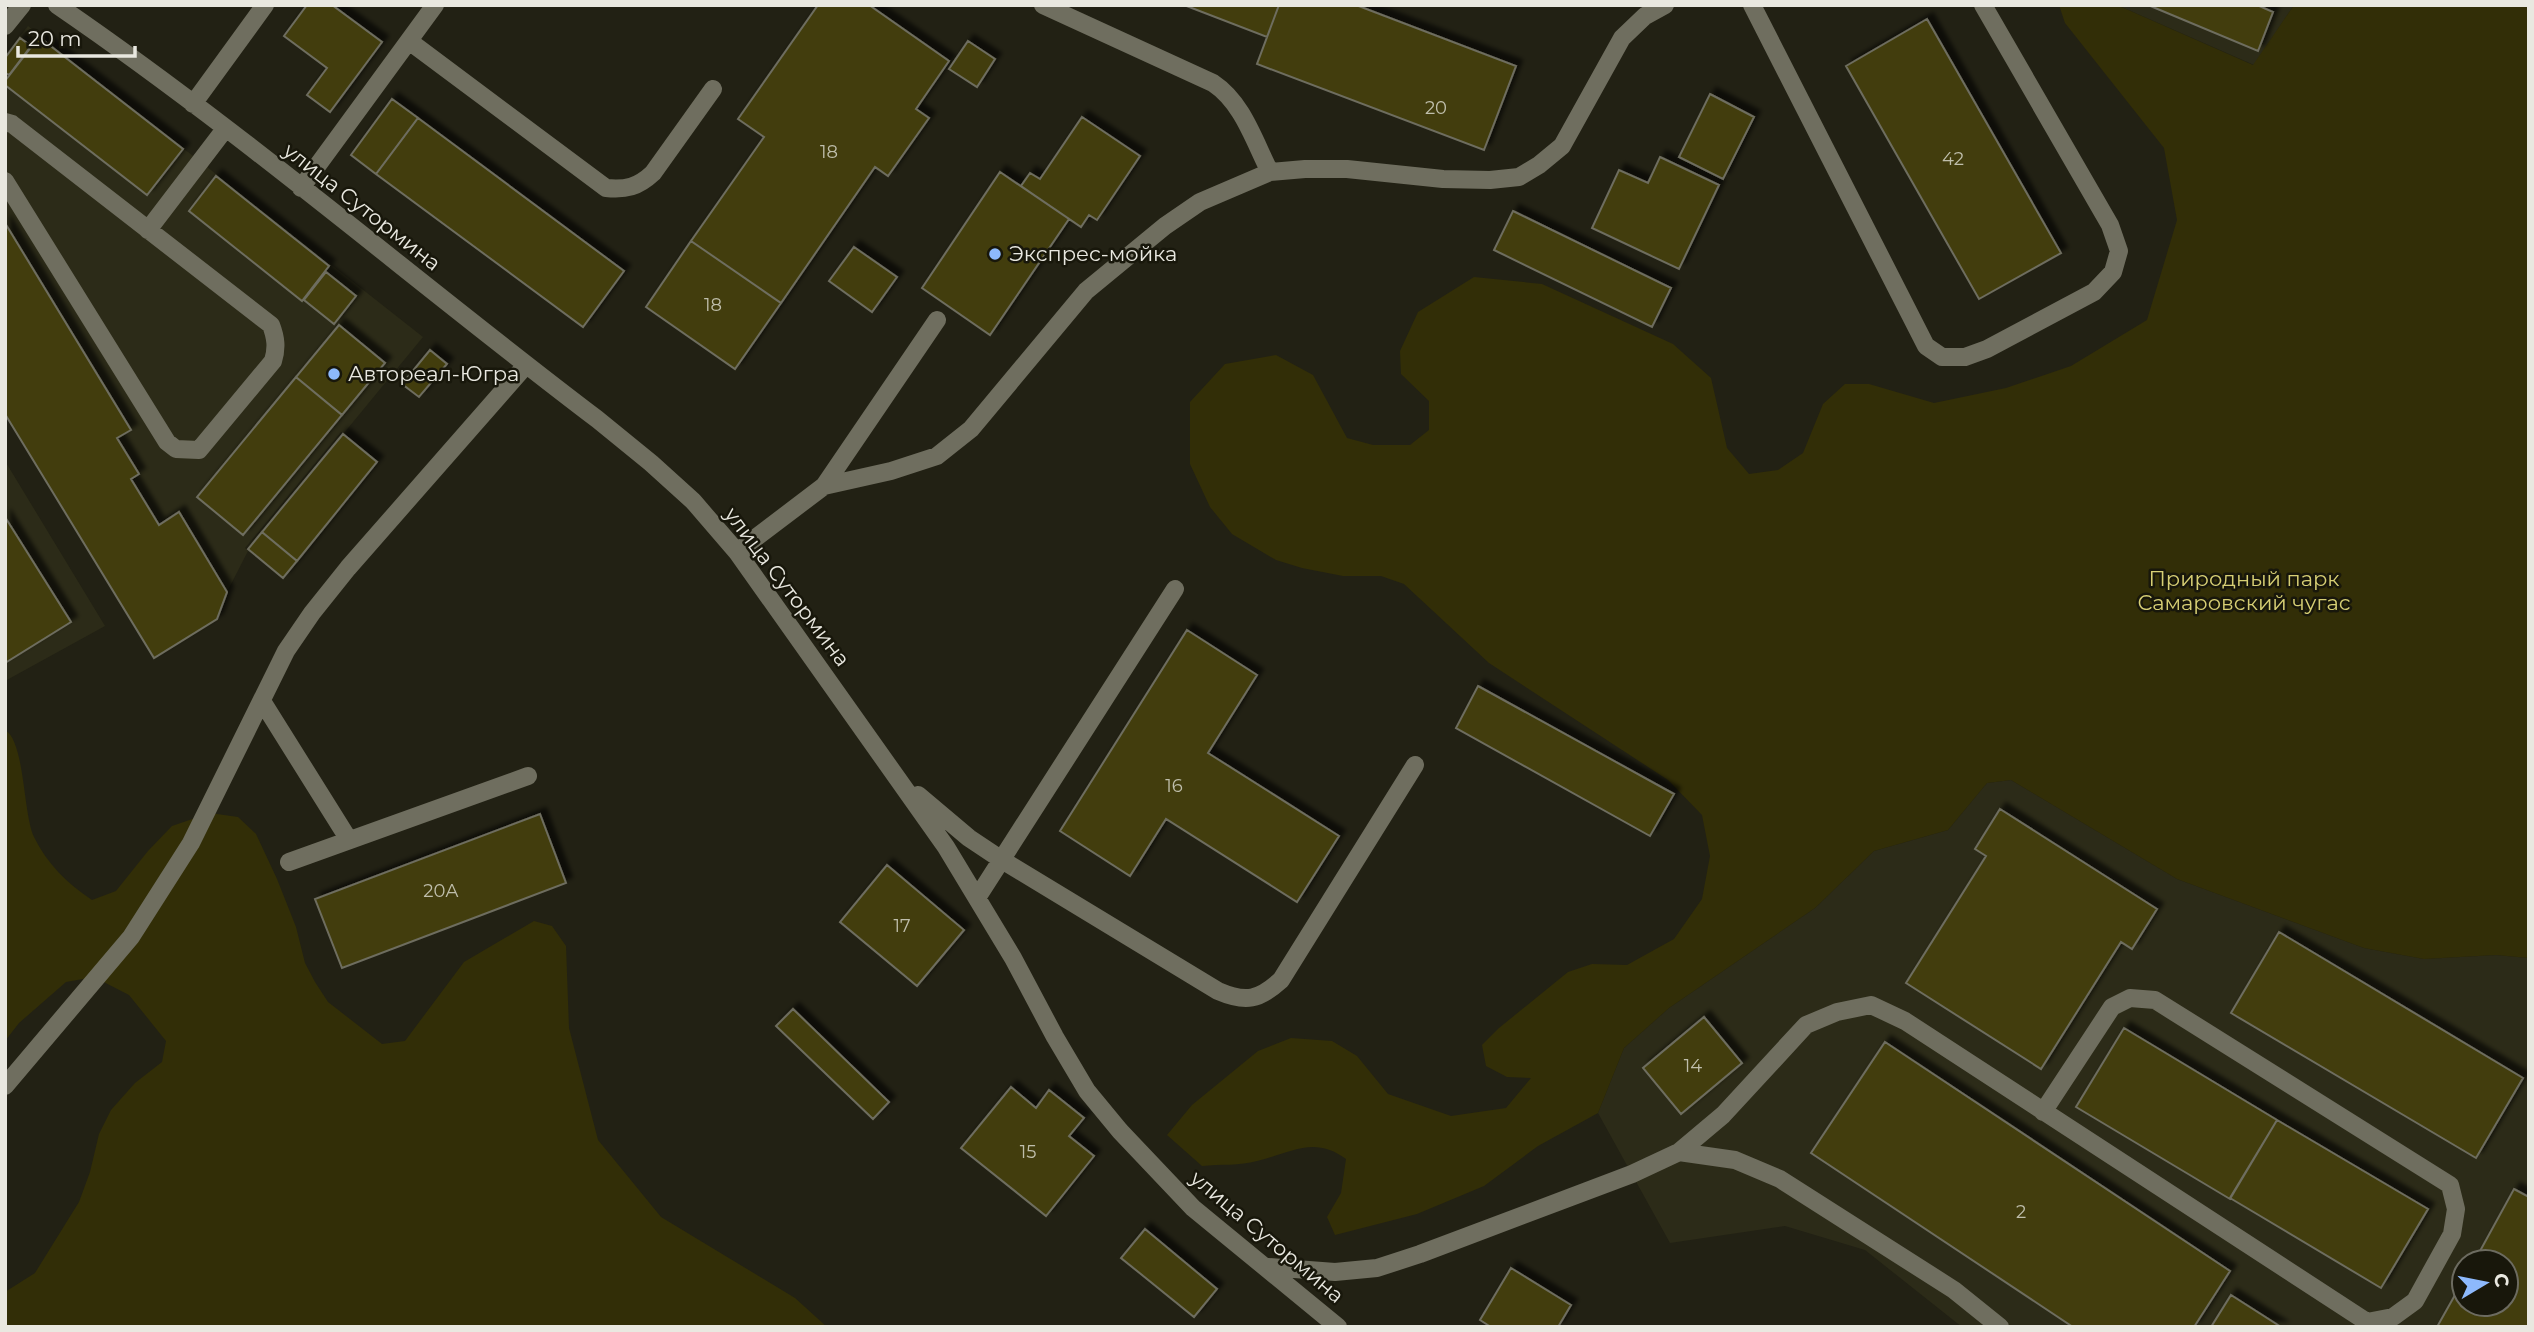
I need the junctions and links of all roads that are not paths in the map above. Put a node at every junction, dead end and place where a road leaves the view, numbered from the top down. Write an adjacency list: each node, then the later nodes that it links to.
1 (22, 5): 9 (street)
2 (57, 5): 12 (street, улица Сутормина)
3 (265, 5): 12 (street)
4 (435, 5): 10 (street)
5 (1043, 5): 15 (street)
6 (1665, 5): 15 (street)
7 (1752, 5): 8 (street)
8 (1983, 5)
9 (5, 26)
10 (409, 41): 11 (street); 17 (street)
11 (713, 89)
12 (193, 104): 14 (street, улица Сутормина)
13 (5, 122): 18 (street)
14 (225, 129): 17 (street, улица Сутормина); 18 (street)
15 (1270, 172): 21 (street)
16 (5, 181): 18 (street)
17 (301, 188): 20 (street, улица Сутормина)
18 (148, 230)
19 (937, 320): 21 (street)
20 (526, 365): 22 (street, улица Сутормина); 24 (street)
21 (824, 486): 22 (street)
22 (737, 552): 27 (street, улица Сутормина)
23 (1175, 589): 29 (street)
24 (262, 701): 28 (street); 32 (street)
25 (1415, 765): 29 (street)
26 (528, 776): 28 (street)
27 (896, 776): 29 (street); 31 (street, улица Сутормина)
28 (349, 840): 30 (street)
29 (1002, 860): 31 (street)
30 (289, 862)
31 (977, 898): 35 (street, улица Сутормина)
32 (5, 1086)
33 (2043, 1112): 33 (street); 34 (street)
34 (1679, 1152): 35 (street); 37 (street)
35 (1268, 1267): 36 (street, улица Сутормина)
36 (1338, 1327)
37 (2000, 1327)

